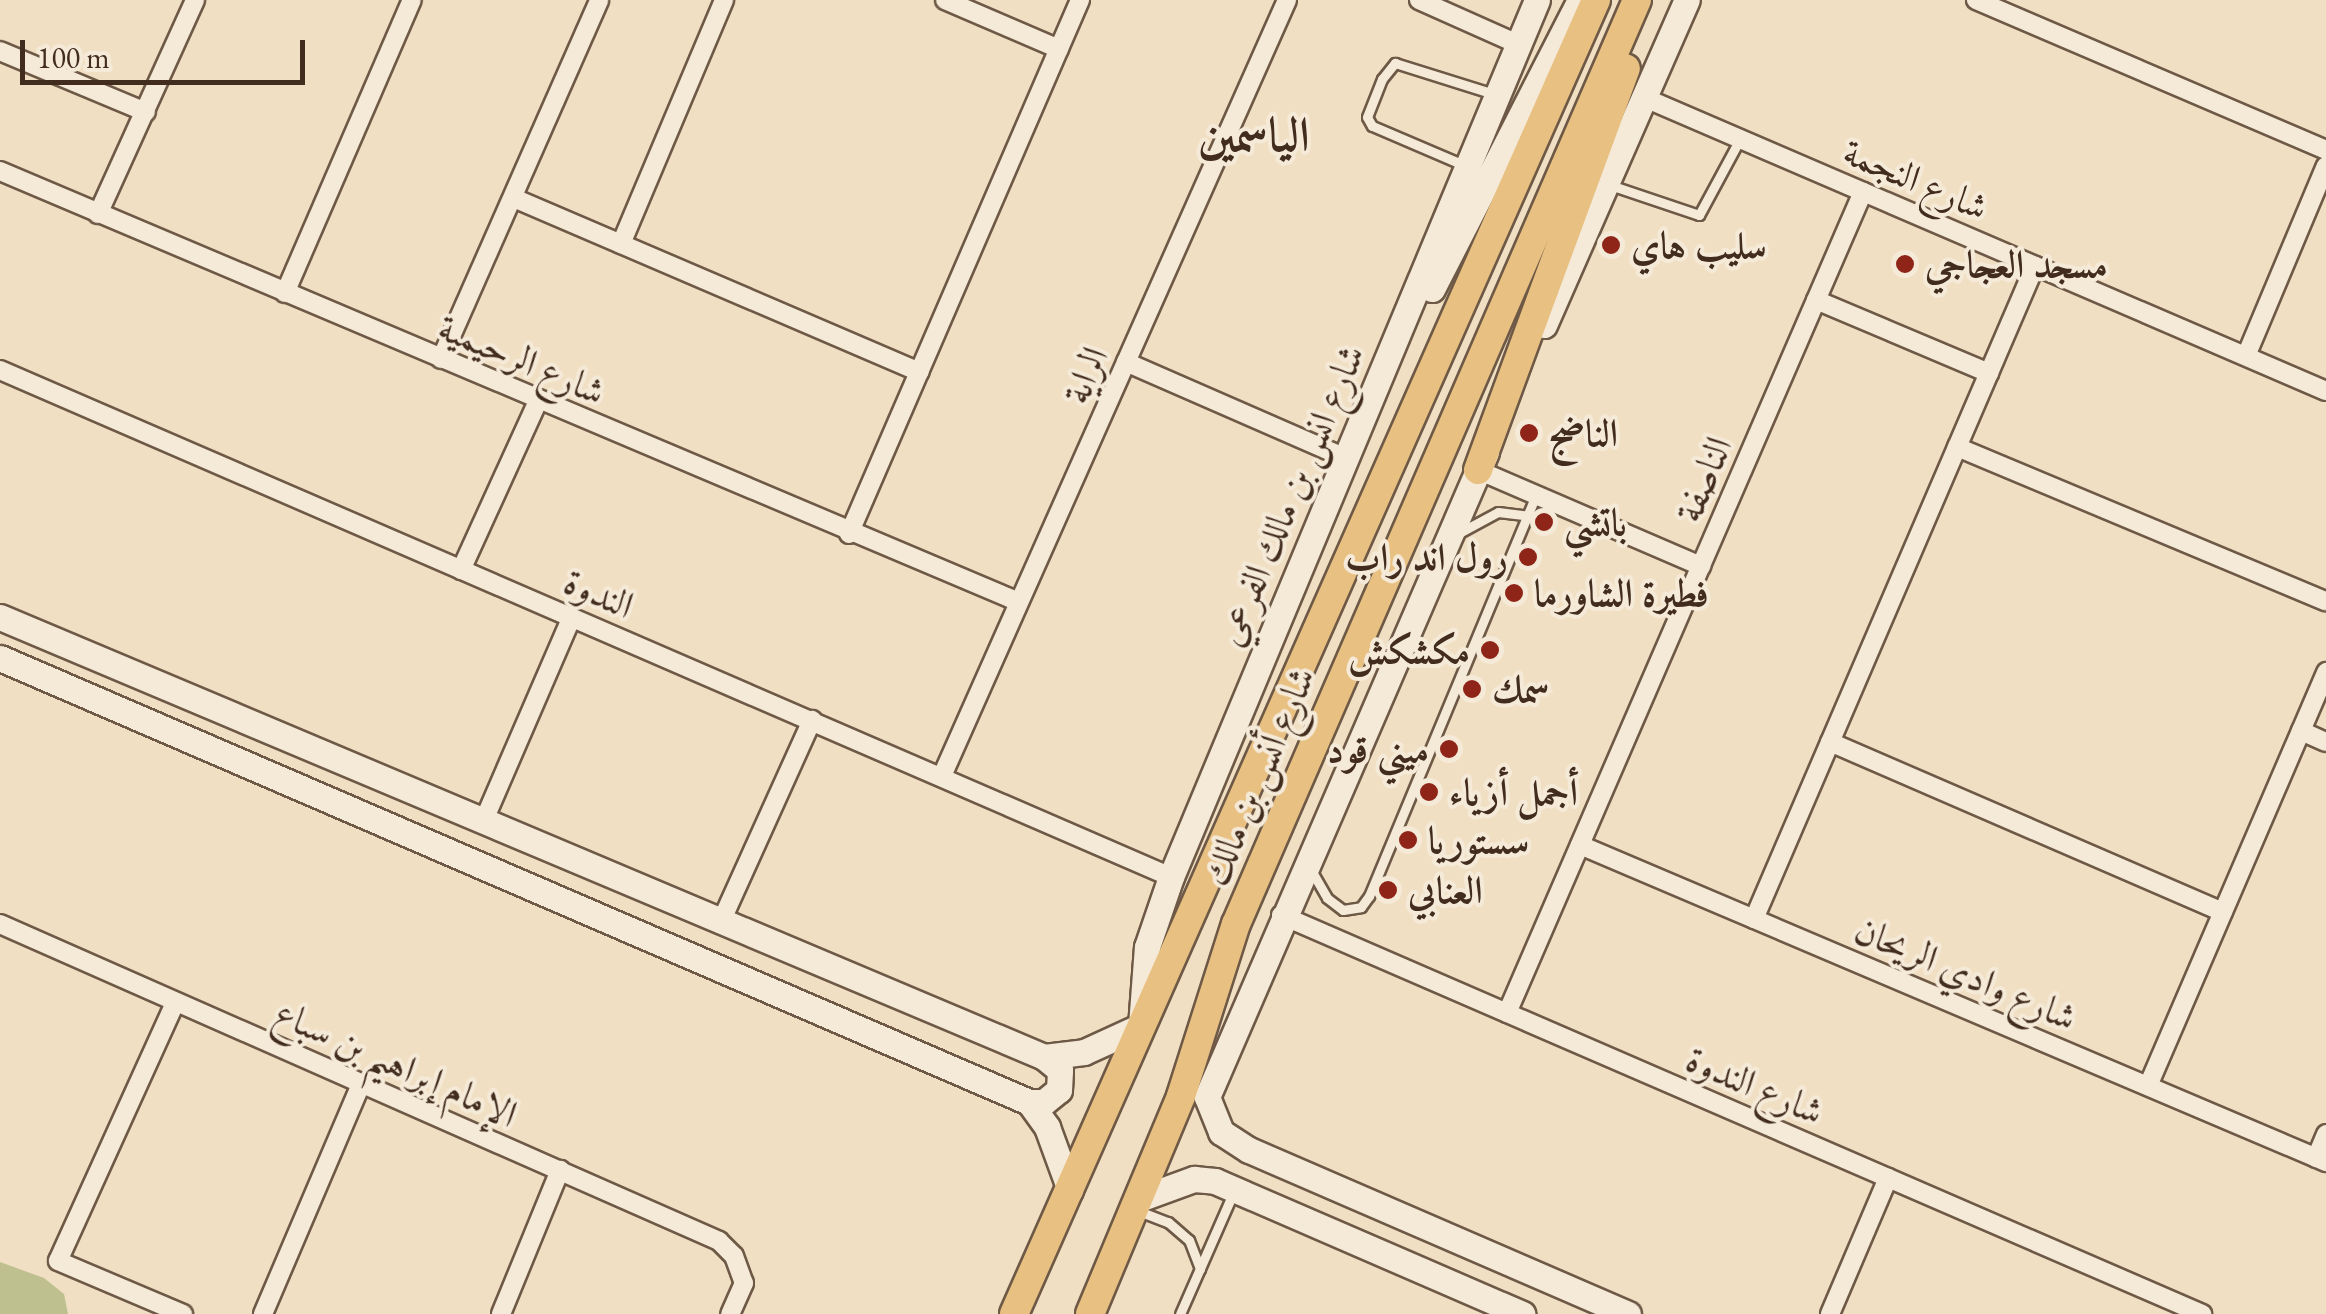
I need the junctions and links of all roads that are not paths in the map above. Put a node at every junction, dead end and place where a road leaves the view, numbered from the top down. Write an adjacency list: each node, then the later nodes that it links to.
1 (195, 0): 22 (street)
2 (412, 0): 34 (street)
3 (578, 0): 16 (street)
4 (724, 0): 32 (street)
5 (946, 0): 18 (street)
6 (1080, 0): 18 (street)
7 (1288, 0): 38 (street, الراية)
8 (1419, 0): 17 (street)
9 (1537, 0): 17 (street, شارع انس بن مالك الفرعي)
10 (1580, 0): 45 (street)
11 (1596, 0): 79 (main road)
12 (1636, 0): 83 (main road, شارع أنس بن مالك)
13 (1650, 0): 46 (main road)
14 (1688, 0): 21 (street)
15 (1976, 0): 24 (street)
16 (597, 4): 30 (street)
17 (1518, 44): 20 (street, شارع انس بن مالك الفرعي)
18 (1059, 49): 40 (street)
19 (0, 51): 22 (street)
20 (1497, 95): 26 (street, شارع انس بن مالك الفرعي); 26 (lane)
21 (1645, 98): 23 (street, شارع النجمة); 28 (street)
22 (146, 112): 31 (street)
23 (1740, 139): 28 (lane); 29 (street, شارع النجمة)
24 (2326, 150)
25 (2326, 166): 36 (street)
26 (1467, 167): 45 (street, شارع انس بن مالك الفرعي)
27 (0, 171): 31 (street, شارع الرحيمية)
28 (1608, 184): 46 (street)
29 (1863, 192): 33 (street, شارع النجمة); 35 (street, الناصفة)
30 (516, 199): 32 (street); 37 (street)
31 (98, 214): 34 (street, شارع الرحيمية)
32 (621, 244): 40 (street)
33 (2035, 266): 36 (street, شارع النجمة); 41 (street)
34 (285, 294): 37 (street, شارع الرحيمية)
35 (1816, 300): 41 (street); 51 (street, الناصفة)
36 (2246, 356): 42 (street, شارع النجمة)
37 (440, 359): 43 (street, شارع الرحيمية)
38 (1126, 362): 45 (street); 54 (street, الراية)
39 (0, 370): 52 (street, الندوة)
40 (920, 372): 49 (street)
41 (1989, 373): 44 (street)
42 (2326, 391)
43 (538, 401): 49 (street, شارع الرحيمية); 52 (street)
44 (1957, 447): 53 (street); 61 (street)
45 (1346, 458): 71 (street, شارع انس بن مالك الفرعي)
46 (1478, 470): 47 (street); 50 (street)
47 (1536, 495): 48 (lane); 51 (street)
48 (1530, 516): 50 (lane); 70 (lane)
49 (849, 534): 54 (street, شارع الرحيمية)
50 (1454, 535): 70 (street)
51 (1701, 566): 69 (street, الناصفة)
52 (461, 570): 56 (street, الندوة)
53 (2326, 601)
54 (1019, 602): 65 (street, الراية)
55 (0, 616): 63 (street)
56 (572, 617): 59 (street, الندوة); 68 (street)
57 (0, 658): 66 (street)
58 (2326, 672): 60 (street)
59 (812, 720): 65 (street, الندوة); 76 (street)
60 (2301, 731): 62 (street); 72 (street)
61 (1830, 742): 72 (street); 74 (street)
62 (2326, 742)
63 (299, 746): 64 (street); 66 (street)
64 (353, 767): 67 (street); 68 (street)
65 (942, 776): 71 (street, الندوة)
66 (283, 784): 67 (street)
67 (334, 805): 84 (street)
68 (484, 820): 76 (street)
69 (1580, 845): 74 (street, شارع وادي الريحان); 78 (street, الناصفة)
70 (1305, 859): 73 (street); 83 (street)
71 (1171, 878): 79 (street, شارع انس بن مالك الفرعي)
72 (2223, 912): 82 (street)
73 (1281, 915): 78 (street, شارع الندوة); 101 (street)
74 (1754, 919): 82 (street, شارع وادي الريحان)
75 (0, 924): 77 (street, الإمام إبراهيم بن سباع)
76 (720, 924): 80 (street)
77 (175, 1002): 81 (street, الإمام إبراهيم بن سباع); 93 (street)
78 (1507, 1013): 88 (street, شارع الندوة)
79 (1141, 1026): 80 (street); 90 (main road)
80 (1044, 1058): 84 (street)
81 (361, 1084): 87 (street, الإمام إبراهيم بن سباع); 94 (street)
82 (2148, 1086): 86 (street, شارع وادي الريحان)
83 (1180, 1096): 91 (main road, شارع أنس بن مالك)
84 (1029, 1102): 90 (street)
85 (2326, 1134): 86 (street)
86 (2321, 1160)
87 (560, 1170): 95 (street); 96 (street, الإمام إبراهيم بن سباع)
88 (1888, 1178): 102 (street); 103 (street, شارع الندوة)
89 (1235, 1188): 91 (street); 92 (lane); 100 (street)
90 (1070, 1190): 97 (main road)
91 (1137, 1204): 92 (lane); 98 (main road, شارع أنس بن مالك)
92 (1200, 1269): 99 (lane)
93 (183, 1314)
94 (263, 1314)
95 (500, 1314)
96 (730, 1314)
97 (1014, 1314)
98 (1090, 1314)
99 (1180, 1314)
100 (1523, 1314)
101 (1628, 1314)
102 (1830, 1314)
103 (2202, 1314)

